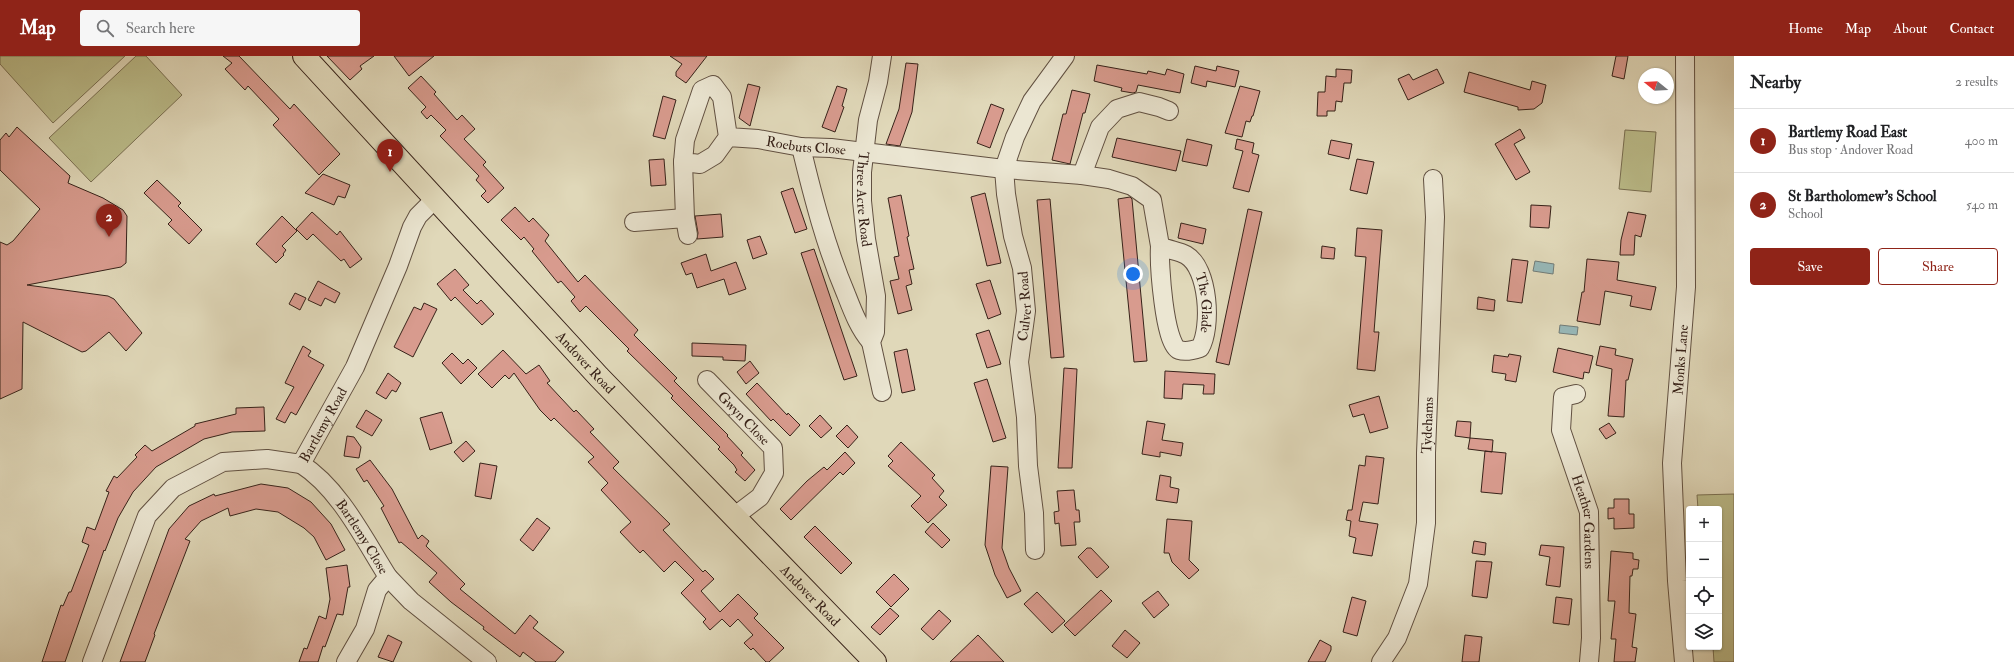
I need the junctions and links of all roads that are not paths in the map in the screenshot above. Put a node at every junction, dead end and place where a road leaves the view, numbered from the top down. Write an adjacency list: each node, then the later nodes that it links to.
1 (304, 56): 13 (main road, Andover Road)
2 (882, 56): 8 (street, Three Acre Road)
3 (1065, 56): 10 (street, Culver Road)
4 (1685, 56): 30 (street, Monks Lane)
5 (1169, 111): 11 (street)
6 (728, 137): 7 (street, Roebuts Close); 9 (street); 9 (street)
7 (801, 148): 8 (street, Roebuts Close); 16 (street, Three Acre Road)
8 (864, 152): 10 (street, Roebuts Close); 16 (street, Three Acre Road)
9 (683, 162): 14 (street)
10 (1004, 169): 11 (street, The Glade); 22 (street, Culver Road)
11 (1082, 175): 15 (street, The Glade)
12 (1433, 179): 28 (street, Tydehams)
13 (435, 199): 20 (street, Bartlemy Road); 21 (main road, Andover Road)
14 (634, 222)
15 (1160, 246): 15 (street, The Glade)
16 (871, 342): 18 (street, Three Acre Road)
17 (707, 380): 21 (street, Gwyn Close)
18 (882, 392)
19 (1576, 394): 29 (street, Heather Gardens)
20 (301, 464): 23 (street, Bartlemy Close); 24 (street, Bartlemy Road)
21 (735, 516): 27 (main road, Andover Road)
22 (1035, 550)
23 (388, 577): 25 (street, Bartlemy Close); 26 (street)
24 (92, 662)
25 (346, 662)
26 (486, 662)
27 (875, 662)
28 (1381, 662)
29 (1589, 662)
30 (1684, 662)

